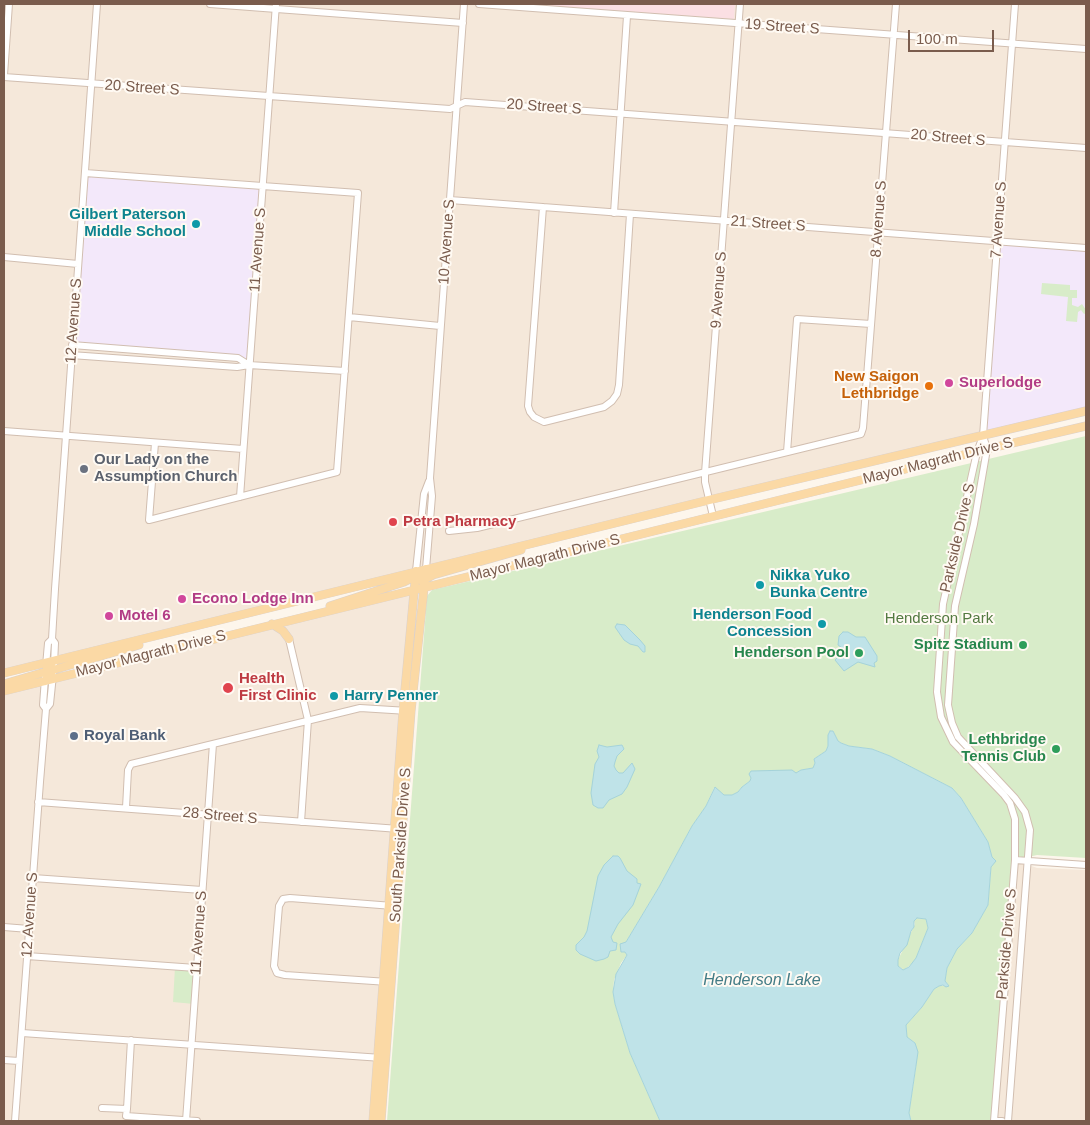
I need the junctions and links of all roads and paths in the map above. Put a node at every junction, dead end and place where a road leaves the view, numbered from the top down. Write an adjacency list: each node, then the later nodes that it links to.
1 (9, 4): 16 (street)
2 (97, 4): 17 (street, 12 Avenue S)
3 (210, 4): 9 (street)
4 (464, 4): 11 (street, 10 Avenue S)
5 (478, 4): 10 (street, 19 Street S)
6 (740, 4): 12 (street, 9 Avenue S)
7 (896, 4): 13 (street, 8 Avenue S)
8 (1015, 4): 14 (street, 7 Avenue S)
9 (276, 6): 11 (street); 18 (street, 11 Avenue S)
10 (627, 16): 12 (street, 19 Street S); 20 (street)
11 (463, 23): 19 (street, 10 Avenue S)
12 (739, 23): 13 (street, 19 Street S); 21 (street, 9 Avenue S)
13 (893, 35): 14 (street, 19 Street S); 22 (street, 8 Avenue S)
14 (1013, 44): 15 (street, 19 Street S); 23 (street, 7 Avenue S)
15 (1086, 49)
16 (4, 76): 17 (street, 20 Street S)
17 (91, 84): 18 (street, 20 Street S); 25 (street, 12 Avenue S)
18 (269, 96): 19 (street, 20 Street S); 26 (street, 11 Avenue S)
19 (457, 106): 20 (street, 20 Street S); 27 (street, 10 Avenue S)
20 (621, 113): 21 (street, 20 Street S); 29 (street)
21 (732, 121): 22 (street, 20 Street S); 31 (street, 9 Avenue S)
22 (886, 132): 23 (street, 20 Street S); 32 (street, 8 Avenue S)
23 (1004, 143): 24 (street, 20 Street S); 33 (street, 7 Avenue S)
24 (1086, 148)
25 (85, 173): 26 (street); 36 (street, 12 Avenue S)
26 (263, 186): 37 (street); 42 (street, 11 Avenue S)
27 (450, 200): 28 (street, 21 Street S); 39 (street, 10 Avenue S)
28 (543, 207): 29 (street, 21 Street S); 30 (street)
29 (614, 213): 30 (street, 21 Street S)
30 (630, 214): 31 (street, 21 Street S)
31 (724, 222): 32 (street, 21 Street S); 54 (street, 9 Avenue S)
32 (878, 232): 33 (street, 21 Street S); 38 (street, 8 Avenue S)
33 (997, 241): 34 (street, 21 Street S); 48 (street, 7 Avenue S)
34 (1086, 248)
35 (4, 257): 36 (street)
36 (78, 264): 40 (street, 12 Avenue S)
37 (349, 317): 39 (street); 43 (street)
38 (871, 324): 52 (street, 8 Avenue S); 52 (street)
39 (440, 326): 55 (street, 10 Avenue S)
40 (72, 346): 41 (street, 12 Avenue S); 42 (street)
41 (71, 355): 42 (street); 47 (street, 12 Avenue S)
42 (249, 365): 43 (street); 50 (street, 11 Avenue S)
43 (344, 371): 56 (street)
44 (1086, 411): 48 (main road, Mayor Magrath Drive S)
45 (1086, 426): 51 (main road, Mayor Magrath Drive S)
46 (4, 431): 47 (street)
47 (66, 436): 49 (street); 71 (street, 12 Avenue S)
48 (983, 436): 51 (street, Parkside Drive S); 53 (street, Parkside Drive S); 57 (main road, Mayor Magrath Drive S)
49 (155, 443): 50 (street); 56 (street)
50 (243, 449): 56 (street, 11 Avenue S)
51 (987, 449): 53 (main road, Mayor Magrath Drive S); 86 (street, Parkside Drive S)
52 (787, 452): 54 (street)
53 (977, 452): 58 (main road, Mayor Magrath Drive S); 85 (street, Parkside Drive S)
54 (705, 473): 57 (street, 9 Avenue S); 59 (street)
55 (430, 480): 61 (street, 10 Avenue S); 62 (street, 10 Avenue S)
56 (240, 497)
57 (709, 500): 58 (street, 9 Avenue S); 60 (main road, Mayor Magrath Drive S)
58 (713, 516): 64 (main road, Mayor Magrath Drive S)
59 (449, 531)
60 (537, 542): 61 (main road, Mayor Magrath Drive S); 63 (main road)
61 (426, 569): 62 (main road, Mayor Magrath Drive S); 63 (main road, South Parkside Drive S)
62 (416, 574): 65 (main road, South Parkside Drive S); 66 (main road); 69 (main road, Mayor Magrath Drive S)
63 (424, 578): 64 (main road, South Parkside Drive S); 65 (main road)
64 (424, 587): 65 (main road, Mayor Magrath Drive S); 77 (main road, South Parkside Drive S)
65 (414, 590): 66 (main road, Mayor Magrath Drive S); 77 (main road, South Parkside Drive S)
66 (323, 612): 67 (main road, Mayor Magrath Drive S)
67 (295, 619): 68 (main road, Mayor Magrath Drive S); 70 (main road)
68 (272, 624): 70 (main road); 74 (main road, Mayor Magrath Drive S)
69 (160, 634): 71 (main road, Mayor Magrath Drive S); 72 (main road)
70 (289, 639): 78 (street)
71 (50, 662): 72 (main road); 73 (main road, Mayor Magrath Drive S)
72 (49, 671): 74 (main road); 75 (main road)
73 (4, 673)
74 (49, 680): 76 (main road, Mayor Magrath Drive S); 80 (street, 12 Avenue S)
75 (4, 684)
76 (4, 691)
77 (407, 711): 78 (street); 84 (main road, South Parkside Drive S)
78 (308, 720): 79 (street); 83 (street)
79 (212, 744): 81 (street); 82 (street, 11 Avenue S)
80 (38, 802): 81 (street, 28 Street S); 88 (street, 12 Avenue S)
81 (126, 808): 82 (street, 28 Street S)
82 (207, 815): 83 (street, 28 Street S); 89 (street, 11 Avenue S)
83 (301, 822): 84 (street, 28 Street S)
84 (399, 829): 90 (main road, South Parkside Drive S)
85 (1015, 860): 86 (street); 109 (street, Parkside Drive S)
86 (1028, 860): 87 (street); 111 (street, Parkside Drive S)
87 (1086, 865)
88 (33, 878): 89 (street); 92 (street, 12 Avenue S)
89 (202, 890): 94 (street, 11 Avenue S)
90 (393, 906): 95 (main road, South Parkside Drive S); 95 (street)
91 (4, 927): 92 (street)
92 (29, 929): 93 (street, 12 Avenue S)
93 (27, 956): 94 (street); 96 (street, 12 Avenue S)
94 (196, 968): 98 (street, 11 Avenue S)
95 (388, 982): 99 (main road, South Parkside Drive S)
96 (22, 1032): 97 (street); 101 (street, 12 Avenue S)
97 (132, 1040): 98 (street); 103 (street)
98 (190, 1045): 99 (street); 105 (street, 11 Avenue S)
99 (382, 1058): 107 (main road, South Parkside Drive S); 108 (main road, South Parkside Drive S)
100 (4, 1060): 101 (street)
101 (19, 1061): 104 (street, 12 Avenue S)
102 (102, 1108): 103 (street)
103 (127, 1109): 105 (street)
104 (15, 1121)
105 (186, 1121): 106 (street)
106 (197, 1121)
107 (373, 1121)
108 (381, 1121)
109 (994, 1121): 110 (street)
110 (1002, 1121)
111 (1008, 1121)

